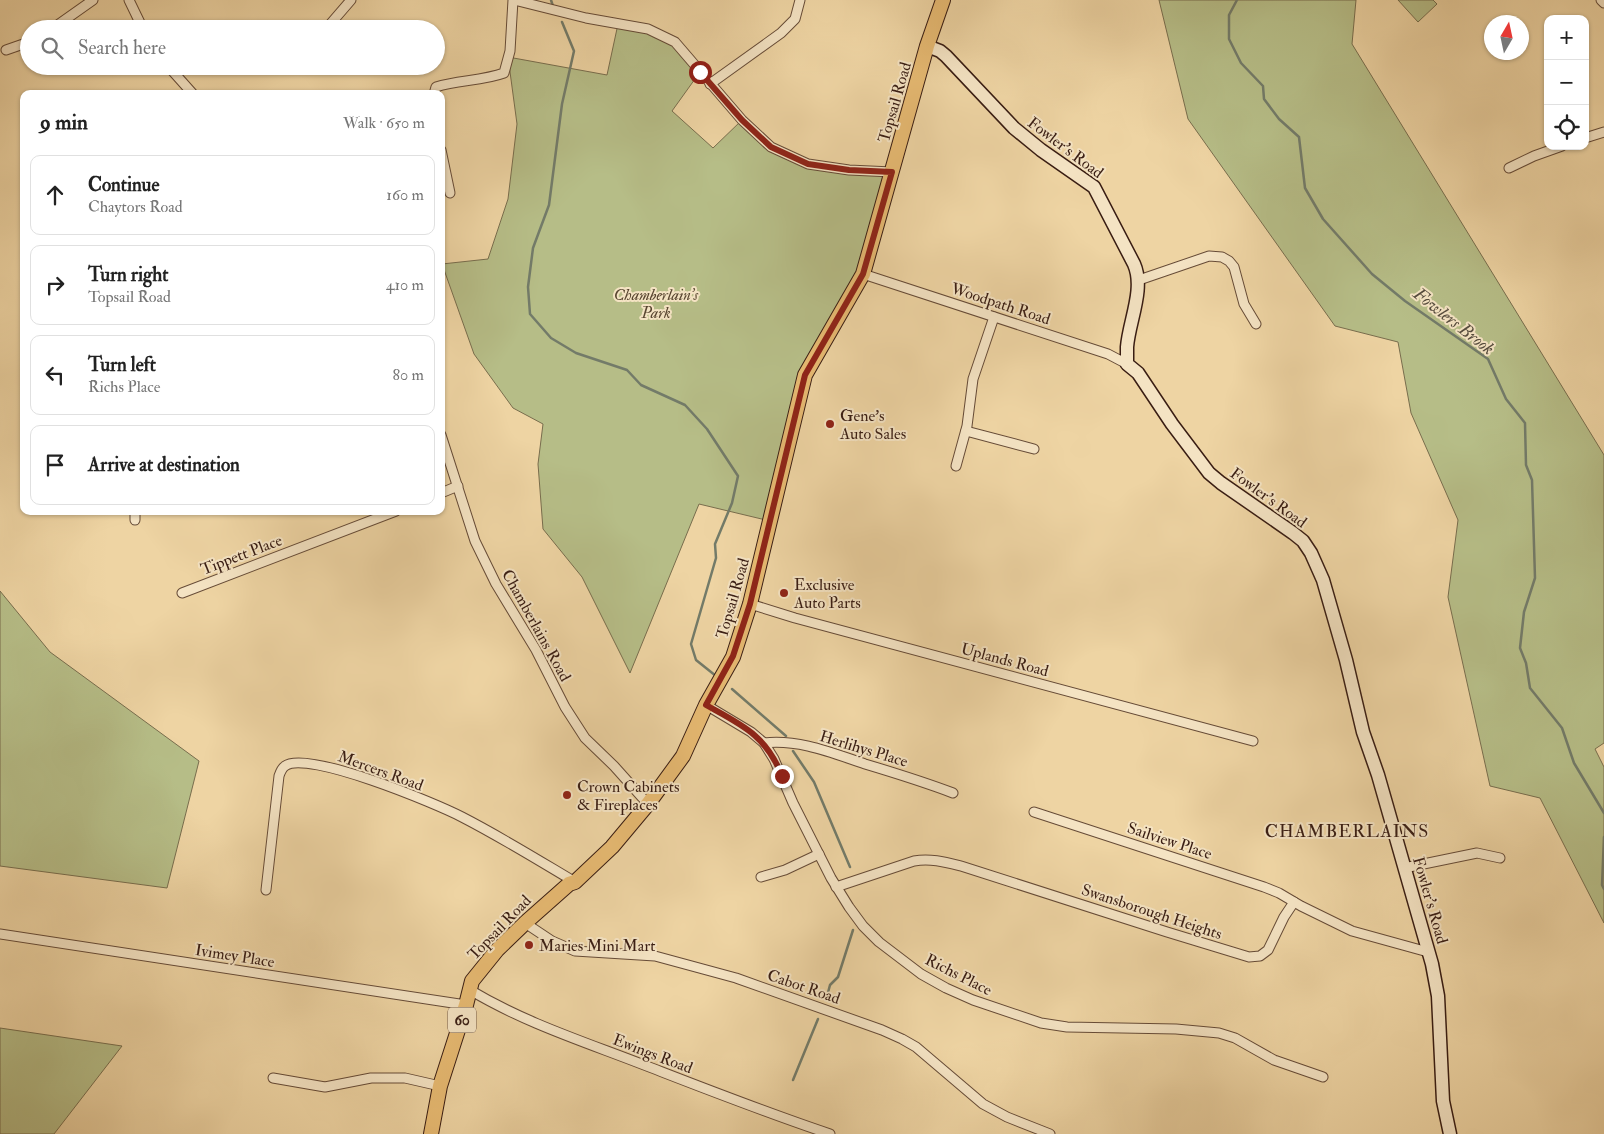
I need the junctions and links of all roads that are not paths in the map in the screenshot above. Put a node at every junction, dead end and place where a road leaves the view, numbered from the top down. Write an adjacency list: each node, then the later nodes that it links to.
1 (93, 0): 7 (street)
2 (129, 0): 8 (street)
3 (351, 0): 9 (street)
4 (514, 0): 14 (street); 16 (street)
5 (800, 0): 14 (street)
6 (943, 0): 11 (main road, Topsail Road / 60)
7 (65, 20)
8 (139, 20)
9 (334, 20)
10 (20, 45): 12 (street)
11 (927, 46): 22 (main road, Topsail Road / 60); 25 (street, Fowler's Road)
12 (6, 50)
13 (176, 75): 15 (street)
14 (710, 84): 22 (street)
15 (189, 90)
16 (435, 90)
17 (1604, 132): 18 (street)
18 (1589, 137)
19 (1551, 150): 20 (street)
20 (1509, 168)
21 (445, 169): 23 (street)
22 (892, 172): 24 (main road, Topsail Road / 60)
23 (450, 193)
24 (863, 274): 26 (street, Woodpath Road); 37 (main road, Topsail Road / 60)
25 (1139, 280): 27 (street); 28 (street)
26 (994, 317): 28 (street, Woodpath Road); 29 (street)
27 (1256, 324)
28 (1127, 364): 46 (street, Fowler's Road)
29 (966, 431): 31 (street); 32 (street)
30 (445, 447): 33 (street, Chamberlains Road)
31 (1034, 449)
32 (956, 466)
33 (458, 486): 34 (street); 42 (street, Chamberlains Road)
34 (445, 491)
35 (386, 515): 36 (street, Tippett Place)
36 (182, 593)
37 (750, 604): 38 (main road, Topsail Road / 60); 39 (street, Uplands Road)
38 (706, 705): 40 (street, Richs Place); 42 (main road, Topsail Road / 60)
39 (1253, 741)
40 (764, 743): 41 (street, Herlihys Place); 44 (street, Richs Place)
41 (953, 793)
42 (648, 804): 48 (main road, Topsail Road / 60)
43 (1034, 812): 51 (street, Sailview Place)
44 (819, 854): 47 (street); 49 (street, Richs Place)
45 (1500, 858): 46 (street)
46 (1404, 868): 54 (street, Fowler's Road)
47 (761, 877)
48 (575, 882): 50 (street, Mercers Road); 52 (main road, Topsail Road / 60)
49 (836, 887): 51 (street, Swansborough Heights); 57 (street, Richs Place)
50 (266, 890)
51 (1294, 902): 54 (street)
52 (525, 923): 55 (main road, Topsail Road / 60); 62 (street, Cabot Road)
53 (0, 934): 56 (street, Ivimey Place)
54 (1428, 952): 63 (street, Fowler's Road)
55 (470, 990): 56 (main road, Topsail Road / 60); 61 (street, Ewings Road)
56 (466, 1005): 59 (main road, Topsail Road / 60)
57 (1323, 1077)
58 (274, 1078): 59 (street)
59 (440, 1086): 60 (main road, Topsail Road / 60)
60 (431, 1134)
61 (830, 1134)
62 (1050, 1134)
63 (1450, 1134)

